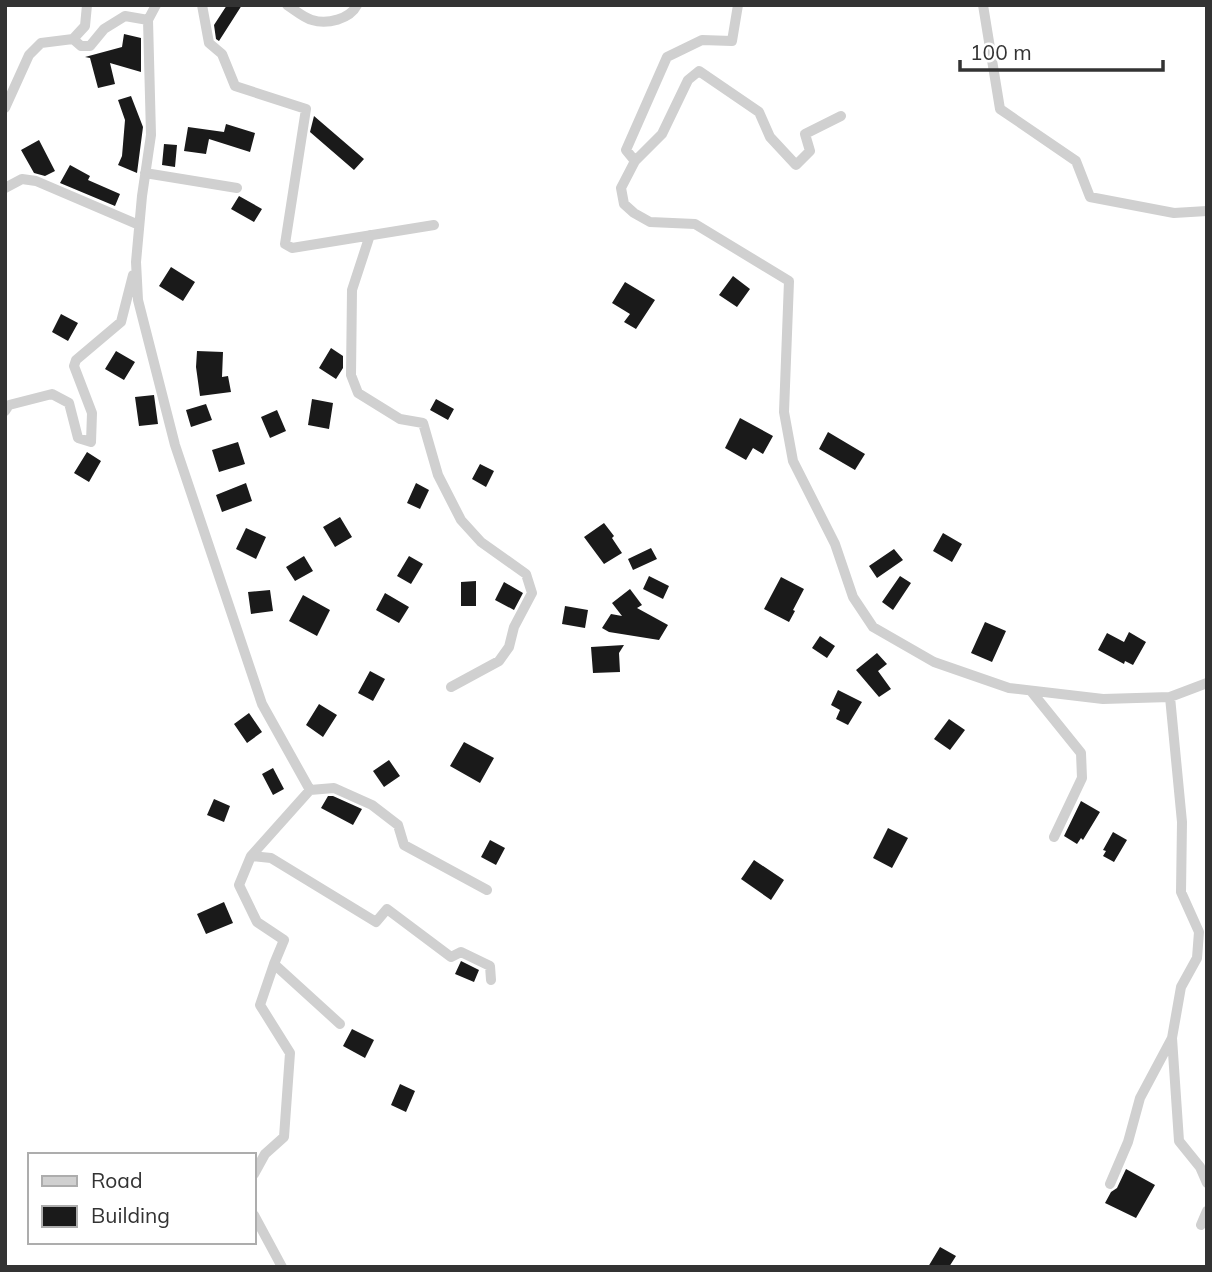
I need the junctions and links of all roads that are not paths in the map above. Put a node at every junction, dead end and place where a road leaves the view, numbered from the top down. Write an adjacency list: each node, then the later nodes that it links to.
1 (88, 5): 9 (street)
2 (156, 5): 8 (street)
3 (202, 5): 19 (street)
4 (287, 5): 5 (street)
5 (358, 5)
6 (738, 5): 12 (street)
7 (983, 5): 16 (street)
8 (148, 20): 9 (street); 13 (street)
9 (73, 39): 10 (street)
10 (5, 108)
11 (841, 116): 12 (street)
12 (635, 161): 24 (street)
13 (145, 173): 15 (street); 17 (street)
14 (5, 188): 17 (street)
15 (237, 188)
16 (1207, 211)
17 (139, 225): 20 (street)
18 (434, 225): 19 (street)
19 (370, 235): 23 (street)
20 (136, 262): 21 (street); 26 (street)
21 (5, 411)
22 (1207, 683): 25 (street)
23 (451, 687)
24 (1031, 691): 25 (street); 27 (street)
25 (1170, 697): 33 (street)
26 (310, 790): 28 (street); 29 (street)
27 (1054, 837)
28 (251, 856): 30 (street); 31 (street)
29 (487, 890)
30 (274, 964): 32 (street); 34 (street)
31 (491, 981)
32 (340, 1024)
33 (1172, 1038): 35 (street); 36 (street)
34 (256, 1170)
35 (1207, 1183)
36 (1110, 1184)
37 (1207, 1211): 39 (street)
38 (256, 1219): 40 (street)
39 (1201, 1226)
40 (282, 1267)

